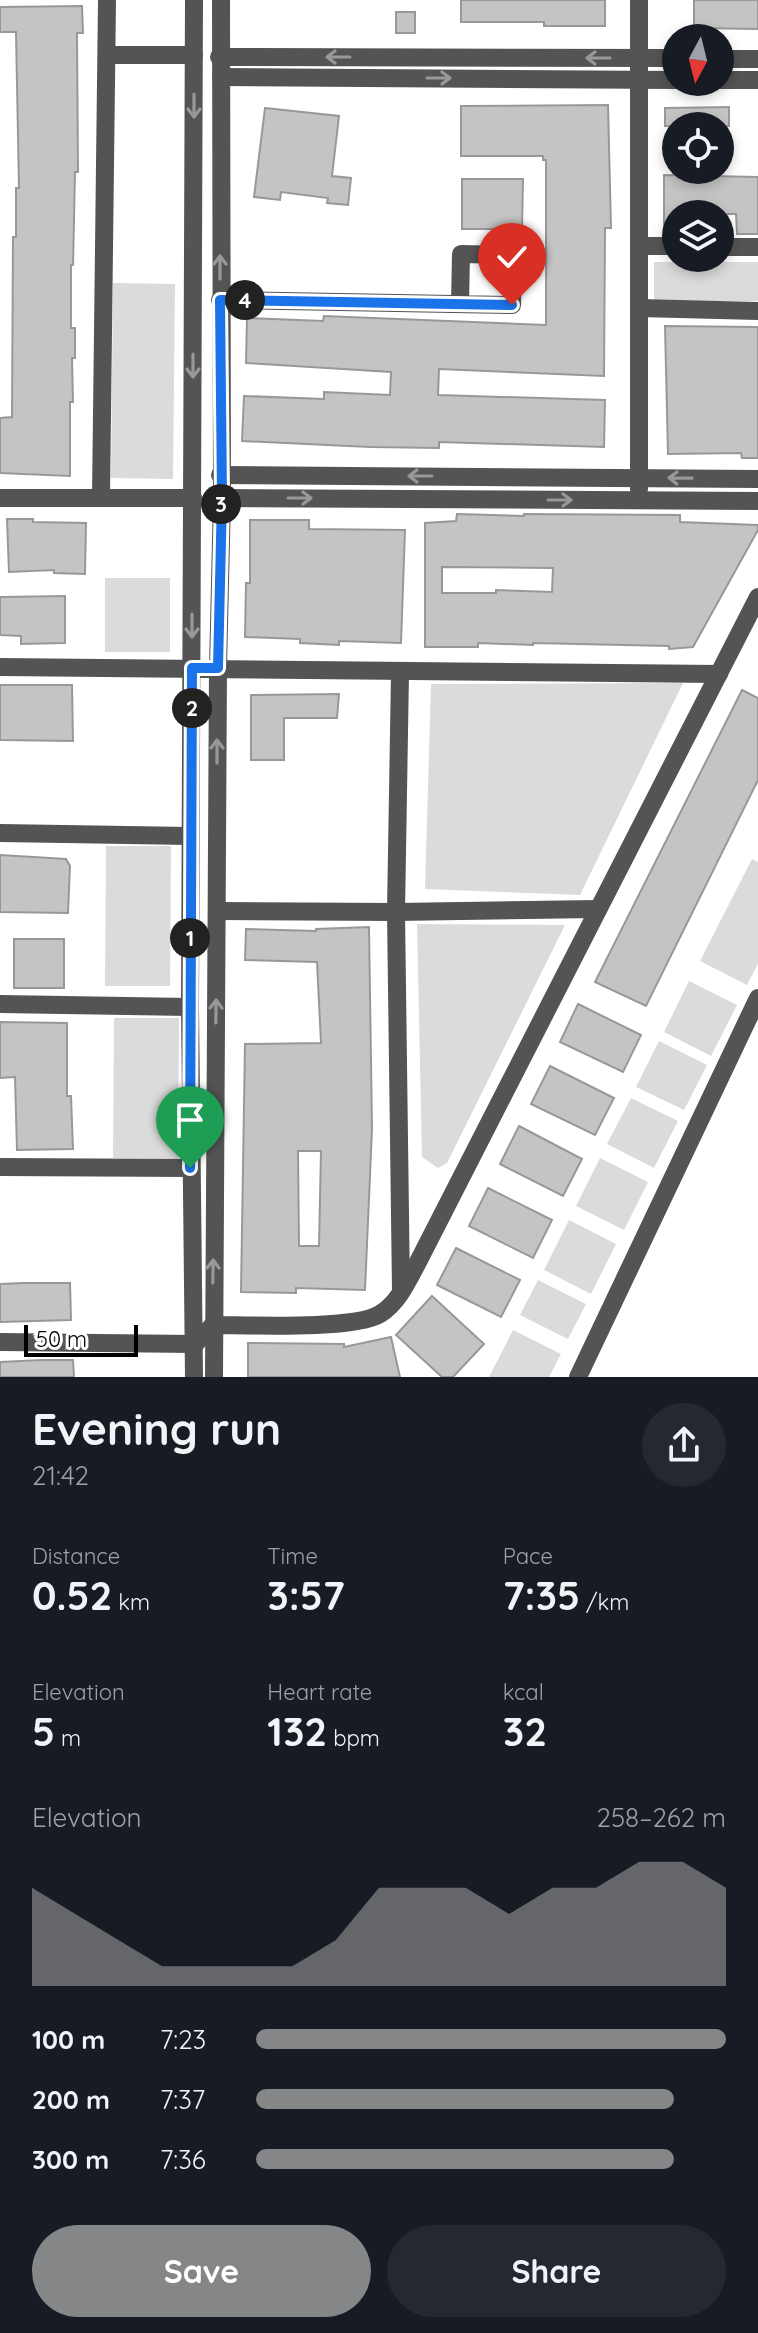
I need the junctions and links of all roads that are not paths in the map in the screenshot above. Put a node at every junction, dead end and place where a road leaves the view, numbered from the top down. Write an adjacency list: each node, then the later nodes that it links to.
1 (107, 0): 5 (street)
2 (194, 0): 6 (street)
3 (221, 0): 7 (street)
4 (639, 0): 8 (street)
5 (107, 55): 6 (street); 28 (street)
6 (194, 55): 30 (street, one-way to 30)
7 (219, 57): 8 (street, one-way to 7); 12 (street)
8 (639, 58): 9 (street); 13 (street)
9 (662, 58)
10 (734, 59): 11 (street)
11 (758, 59)
12 (221, 77): 13 (street, one-way to 13); 21 (street, one-way to 12)
13 (639, 80): 14 (street); 17 (street)
14 (662, 80)
15 (734, 80): 16 (street)
16 (758, 80)
17 (639, 246): 18 (street); 23 (street)
18 (662, 246)
19 (734, 247): 20 (street)
20 (758, 247)
21 (220, 300): 22 (street); 25 (street)
22 (460, 304)
23 (639, 308): 24 (street); 26 (street)
24 (758, 311)
25 (220, 475): 26 (street, one-way to 25); 31 (street)
26 (639, 478): 27 (street, one-way to 26); 32 (street)
27 (758, 479)
28 (101, 497): 29 (street); 30 (street)
29 (0, 498)
30 (193, 498): 36 (street, one-way to 36)
31 (222, 498): 32 (street, one-way to 32); 37 (street)
32 (639, 500): 33 (street)
33 (758, 501)
34 (758, 597): 39 (street)
35 (0, 667): 36 (street)
36 (192, 668): 37 (street); 41 (street)
37 (218, 668): 38 (street); 43 (street, one-way to 37)
38 (400, 673): 39 (street); 44 (street)
39 (719, 674): 42 (street)
40 (0, 833): 41 (street)
41 (190, 836): 47 (street)
42 (598, 909): 44 (street); 50 (street)
43 (217, 911): 44 (street); 51 (street, one-way to 43)
44 (396, 912): 50 (street)
45 (758, 998): 56 (street)
46 (0, 1004): 47 (street)
47 (190, 1007): 49 (street)
48 (0, 1167): 49 (street)
49 (190, 1168): 53 (street)
50 (401, 1293): 51 (street)
51 (213, 1325): 53 (street); 55 (street)
52 (0, 1342): 53 (street)
53 (195, 1344): 54 (street)
54 (194, 1377)
55 (214, 1377)
56 (578, 1377)

